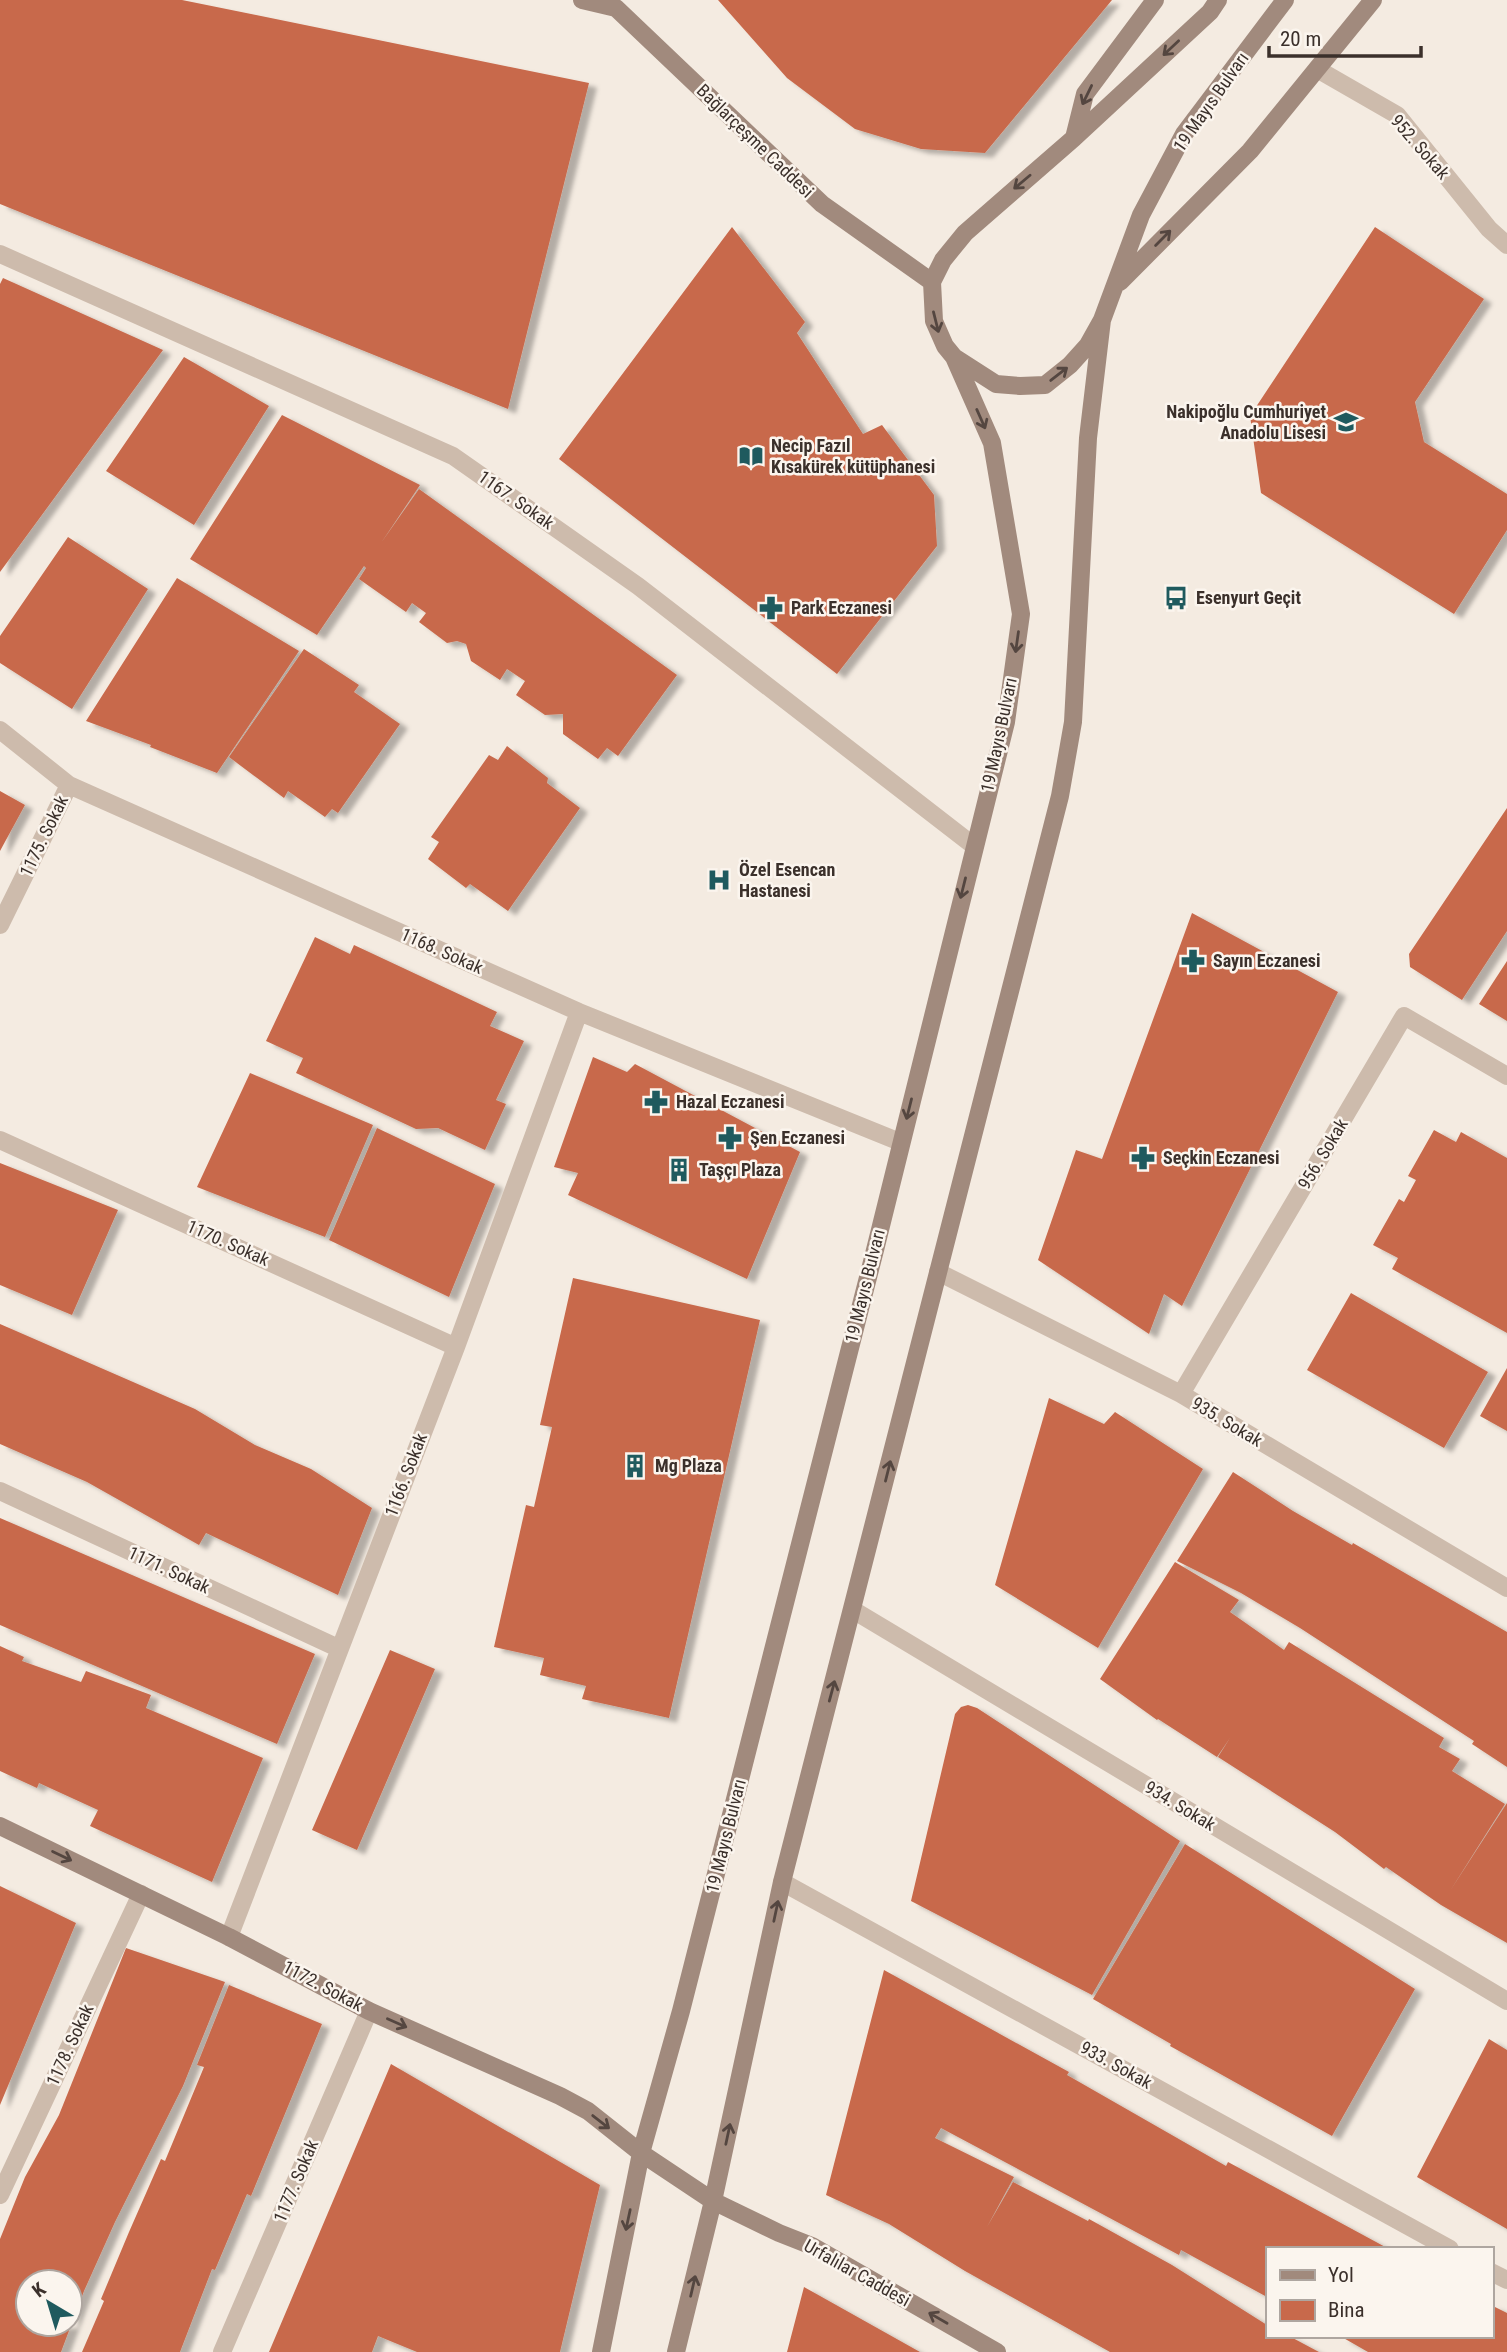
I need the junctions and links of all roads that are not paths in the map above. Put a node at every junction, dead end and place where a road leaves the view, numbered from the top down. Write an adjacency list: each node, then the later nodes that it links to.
1 (582, 0): 6 (main road, Bağlarçeşme Caddesi)
2 (1155, 0): 8 (main road, one-way to 8)
3 (1219, 0): 8 (main road, one-way to 8)
4 (1285, 0): 12 (main road, 19 Mayıs Bulvarı)
5 (1373, 0): 7 (main road)
6 (616, 4): 11 (main road, Bağlarçeşme Caddesi)
7 (1317, 69): 9 (street, 952. Sokak); 12 (main road, one-way to 7)
8 (1074, 138): 11 (main road, one-way to 11)
9 (1507, 245)
10 (0, 254): 17 (street, 1167. Sokak)
11 (932, 282): 14 (main road, 19 Mayıs Bulvarı, one-way to 14)
12 (1115, 287): 13 (main road, 19 Mayıs Bulvarı)
13 (1102, 320): 14 (main road, one-way to 13); 23 (main road)
14 (954, 357): 17 (main road, 19 Mayıs Bulvarı, one-way to 17)
15 (0, 730): 16 (street, 1168. Sokak)
16 (69, 785): 18 (street, 1175. Sokak); 19 (street, 1168. Sokak)
17 (974, 846): 22 (main road, 19 Mayıs Bulvarı, one-way to 22)
18 (0, 925)
19 (579, 1012): 22 (street, 1168. Sokak); 24 (street, 1166. Sokak)
20 (1507, 1076): 25 (street, 956. Sokak)
21 (0, 1140): 24 (street, 1170. Sokak)
22 (900, 1142): 36 (main road, 19 Mayıs Bulvarı)
23 (938, 1272): 25 (street, 935. Sokak); 28 (main road, one-way to 23)
24 (456, 1347): 29 (street, 1166. Sokak)
25 (1181, 1394): 27 (street, 935. Sokak)
26 (0, 1491): 29 (street, 1171. Sokak)
27 (1507, 1588)
28 (853, 1610): 31 (main road, one-way to 28); 34 (street, 934. Sokak)
29 (338, 1648): 33 (street, 1166. Sokak)
30 (0, 1826): 32 (main road, 1172. Sokak, one-way to 32)
31 (782, 1882): 38 (main road, one-way to 31); 39 (street, 933. Sokak)
32 (141, 1894): 33 (main road, 1172. Sokak); 37 (street, 1178. Sokak)
33 (229, 1937): 35 (main road, 1172. Sokak)
34 (1507, 2001)
35 (369, 2011): 36 (main road, 1172. Sokak, one-way to 36); 40 (street, 1177. Sokak)
36 (642, 2153): 38 (main road, 1172. Sokak); 41 (main road, 19 Mayıs Bulvarı, one-way to 41)
37 (0, 2196)
38 (713, 2200): 42 (main road, one-way to 38); 43 (main road, Urfalılar Caddesi, one-way to 38)
39 (1446, 2247)
40 (222, 2352)
41 (601, 2352)
42 (676, 2352)
43 (997, 2352)

